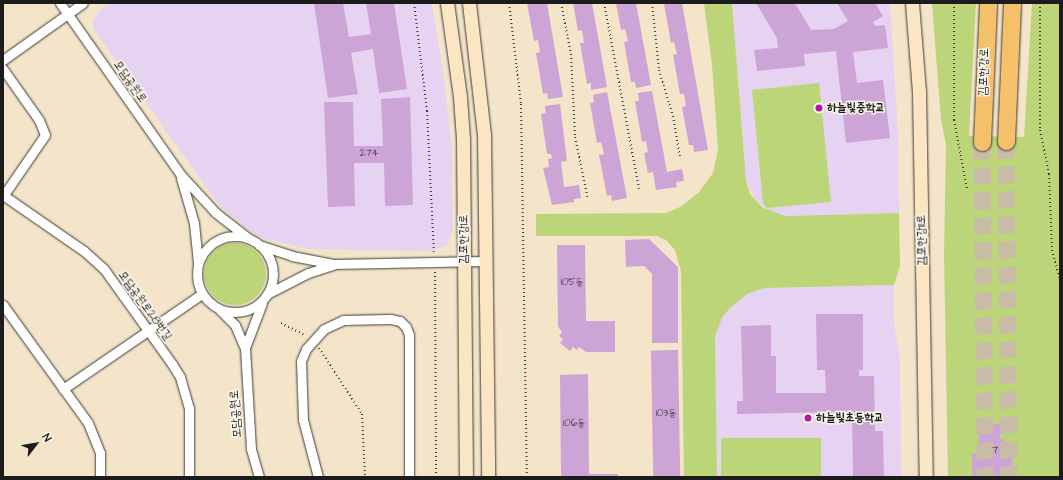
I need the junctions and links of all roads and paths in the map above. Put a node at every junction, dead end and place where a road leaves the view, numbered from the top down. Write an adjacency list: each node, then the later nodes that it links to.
1 (60, 3): 16 (street, 모담공원로)
2 (83, 3): 16 (street)
3 (414, 3): 31 (path)
4 (447, 3): 29 (street, 김포한강1로)
5 (469, 3): 30 (street, 김포한강1로)
6 (509, 3): 53 (path)
7 (561, 3): 26 (path)
8 (604, 3): 23 (path)
9 (652, 3): 21 (path)
10 (908, 3): 54 (street, 김포한강11로)
11 (912, 3): 55 (street, 김포한강11로)
12 (954, 3): 24 (path)
13 (988, 3): 20 (highway, 김포한강로)
14 (1012, 3): 19 (highway, 김포한강로)
15 (1040, 3): 34 (path)
16 (67, 14): 17 (street); 22 (street, 모담공원로)
17 (3, 60)
18 (3, 69): 25 (street)
19 (1006, 141)
20 (982, 142)
21 (680, 157)
22 (180, 174): 27 (street); 32 (street)
23 (639, 189)
24 (967, 189)
25 (3, 195): 40 (street, 모담공원로28번길)
26 (588, 200)
27 (248, 238): 28 (street); 32 (street)
28 (259, 245): 33 (street); 36 (street)
29 (464, 261): 30 (street); 31 (street); 51 (street, 김포한강1로)
30 (486, 261): 52 (street, 김포한강1로)
31 (435, 262): 33 (street); 50 (path)
32 (198, 263): 35 (street)
33 (334, 264): 36 (street)
34 (1060, 280)
35 (202, 294): 38 (street); 40 (street)
36 (265, 296): 38 (street); 42 (street)
37 (3, 306): 43 (street)
38 (219, 309): 42 (street)
39 (281, 323): 41 (path)
40 (148, 331): 43 (street); 45 (street, 모담공원로28번길)
41 (313, 340): 47 (street); 48 (path); 49 (street)
42 (245, 348): 46 (street, 모담공원로)
43 (63, 389): 44 (street)
44 (100, 477)
45 (189, 477)
46 (259, 477)
47 (318, 477)
48 (365, 477)
49 (409, 477)
50 (436, 477)
51 (466, 477)
52 (488, 477)
53 (527, 477)
54 (920, 477)
55 (926, 477)

